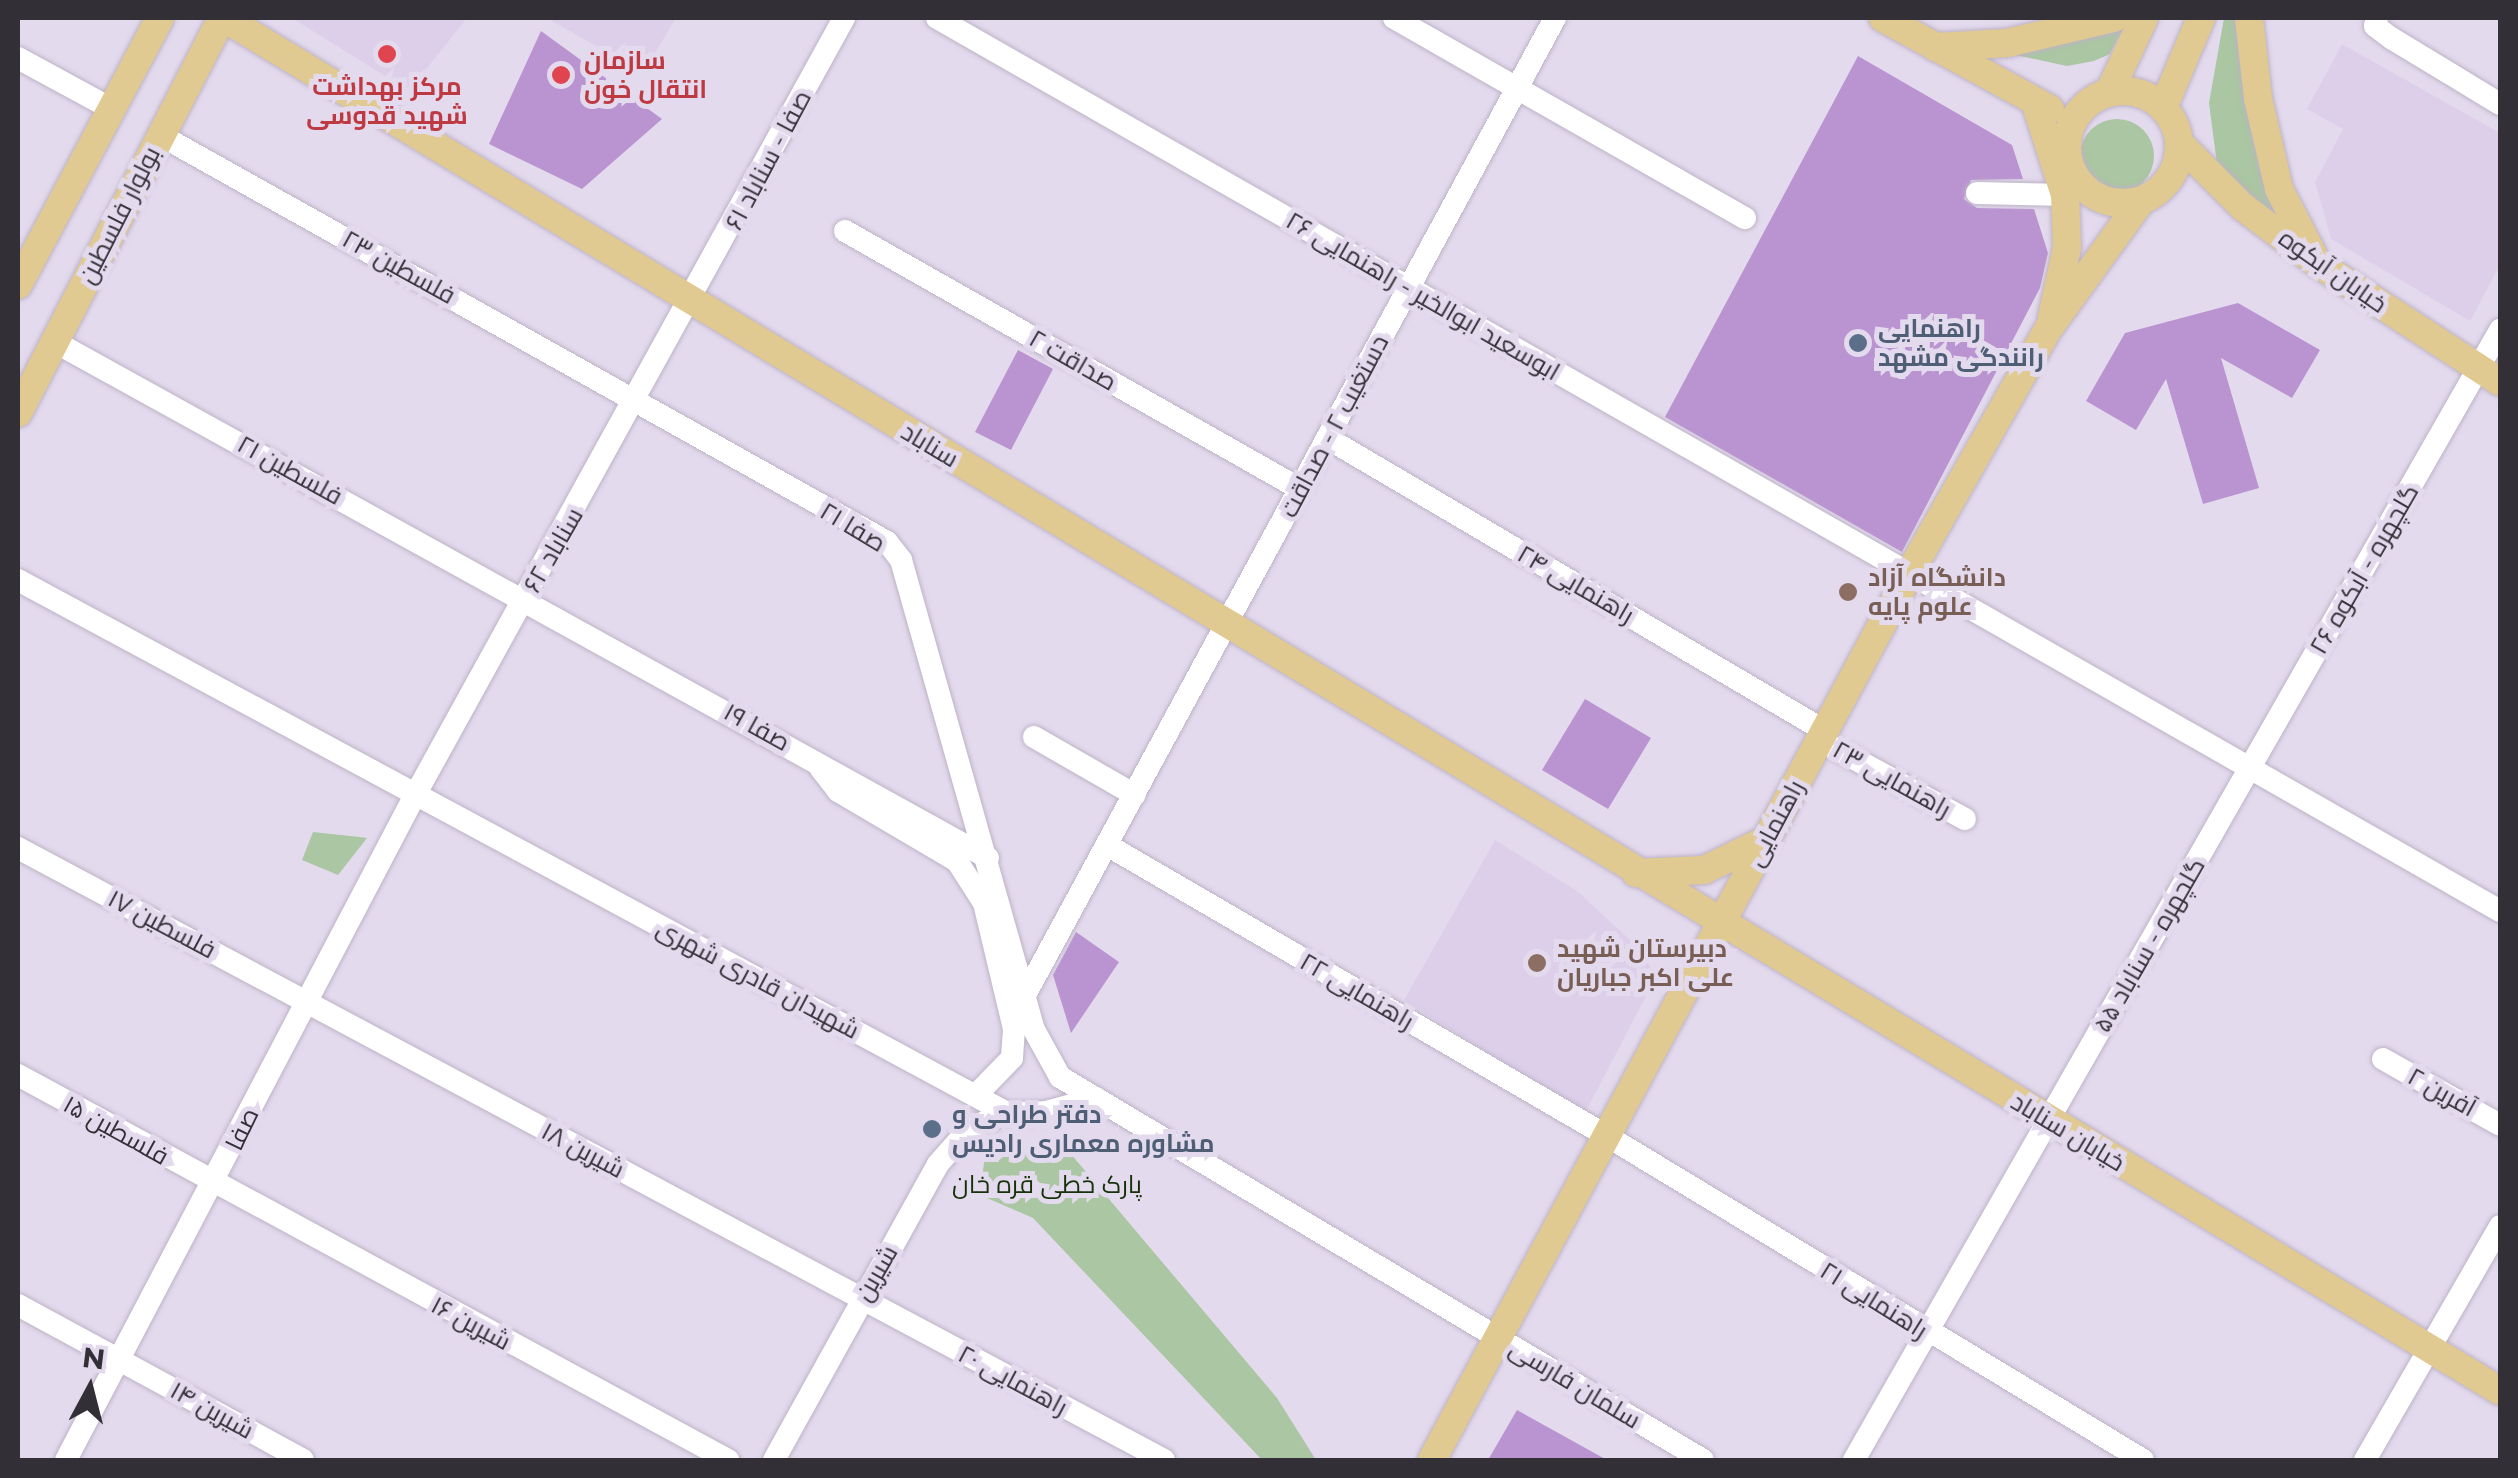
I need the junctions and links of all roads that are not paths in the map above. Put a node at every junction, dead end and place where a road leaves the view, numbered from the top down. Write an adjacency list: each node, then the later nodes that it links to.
1 (160, 18): 20 (main road)
2 (223, 18): 22 (main road, بولوار فلسطین); 32 (main road, سناباد)
3 (844, 18): 32 (street, صفا - سناباد ۶۱)
4 (937, 18): 31 (street, ابوسعید ابوالخیر - راهنمایی ۲۶)
5 (1394, 18): 15 (street)
6 (1554, 18): 15 (street, دستغیب ۲ - صداقت)
7 (1883, 18): 13 (main road)
8 (2114, 18): 13 (main road)
9 (2144, 18): 16 (main road)
10 (2201, 18): 19 (main road)
11 (2250, 18): 29 (main road)
12 (2376, 22): 17 (street)
13 (1934, 46): 18 (main road)
14 (18, 58): 20 (street)
15 (1517, 86): 27 (street); 31 (street, دستغیب ۲ - صداقت)
16 (2108, 92): 19 (main road); 21 (main road)
17 (2500, 104)
18 (2036, 105): 21 (main road); 25 (main road)
19 (2164, 108): 23 (main road)
20 (112, 109): 30 (main road)
21 (2075, 117): 26 (main road)
22 (160, 135): 35 (main road, بولوار فلسطین); 37 (street, فلسطین ۲۳)
23 (2179, 143): 26 (main road); 29 (main road, خیابان آبکوه)
24 (1976, 193): 25 (street)
25 (2065, 196): 33 (main road)
26 (2141, 200): 33 (main road, راهنمایی)
27 (1745, 218)
28 (846, 231): 40 (street, صداقت ۲)
29 (2317, 263): 36 (main road, خیابان آبکوه)
30 (18, 284)
31 (1408, 288): 39 (street, دستغیب ۲ - صداقت); 41 (street, ابوسعید ابوالخیر - راهنمایی ۲۶)
32 (691, 302): 37 (street, سناباد ۶۲); 44 (main road, سناباد)
33 (2049, 328): 41 (main road, راهنمایی)
34 (2500, 330): 36 (street, گلچهره - آبکوه ۲۶)
35 (55, 342): 38 (main road, بولوار فلسطین); 43 (street, فلسطین ۲۱)
36 (2489, 375): 48 (street, گلچهره - آبکوه ۲۶)
37 (639, 399): 43 (street, سناباد ۶۲); 55 (street, صفا ۲۱)
38 (18, 413)
39 (1327, 438): 40 (street, دستغیب ۲ - صداقت); 45 (street, راهنمایی ۲۴)
40 (1300, 490): 44 (street, دستغیب ۲ - صداقت)
41 (1909, 574): 45 (main road, راهنمایی); 48 (street, ابوسعید ابوالخیر - راهنمایی ۲۶)
42 (18, 580): 50 (street, شهیدان قادری شهری)
43 (526, 598): 47 (street, صفا ۱۹); 50 (street, سناباد ۶۲)
44 (1230, 624): 49 (street); 56 (main road, سناباد)
45 (1822, 735): 51 (street, راهنمایی ۲۳); 52 (main road, راهنمایی)
46 (1034, 737): 49 (street)
47 (812, 758): 55 (street, صفا ۱۹); 63 (street)
48 (2250, 768): 57 (street, ابوسعید ابوالخیر - راهنمایی ۲۶); 66 (street, گلچهره - سناباد ۵۵)
49 (1135, 795): 53 (street)
50 (414, 797): 60 (street, صفا); 63 (street, شهیدان قادری شهری)
51 (1965, 819)
52 (1766, 840): 56 (main road); 58 (main road, راهنمایی)
53 (1107, 845): 59 (street); 68 (street, راهنمایی ۲۲)
54 (18, 848): 60 (street, فلسطین ۱۷)
55 (988, 858): 59 (street, صفا ۲۱)
56 (1634, 873): 58 (main road, خیابان سناباد)
57 (2500, 912)
58 (1720, 924): 66 (main road, خیابان سناباد); 68 (main road, راهنمایی)
59 (1025, 994): 64 (street, صفا ۲۱)
60 (306, 1000): 69 (street, صفا); 71 (street, شیرین ۱۸)
61 (2383, 1059): 67 (street, آفرین ۲)
62 (18, 1075): 69 (street, فلسطین ۱۵)
63 (976, 1095): 65 (street, شهیدان قادری شهری)
64 (1096, 1098): 65 (street); 74 (street)
65 (1007, 1113): 71 (street, شیرین)
66 (2048, 1120): 73 (street, گلچهره - سناباد ۵۵); 75 (main road, خیابان سناباد)
67 (2500, 1125)
68 (1607, 1136): 73 (street, راهنمایی ۲۱); 74 (main road, راهنمایی)
69 (214, 1184): 76 (street, صفا); 80 (street, شیرین ۱۶)
70 (2500, 1226): 75 (street)
71 (861, 1299): 81 (street, شیرین); 82 (street, راهنمایی ۲۰)
72 (18, 1305): 76 (street, شیرین ۱۴)
73 (1927, 1333): 85 (street, گلچهره - سناباد ۵۵); 86 (street, راهنمایی ۲۱)
74 (1498, 1338): 83 (main road, راهنمایی); 84 (street, سلمان فارسی)
75 (2430, 1349): 77 (main road, خیابان سناباد); 87 (street)
76 (120, 1360): 78 (street, صفا); 79 (street, شیرین ۱۴)
77 (2500, 1391)
78 (66, 1460)
79 (304, 1460)
80 (728, 1460)
81 (774, 1460)
82 (1164, 1460)
83 (1432, 1460)
84 (1703, 1460)
85 (1854, 1460)
86 (2143, 1460)
87 (2366, 1460)

